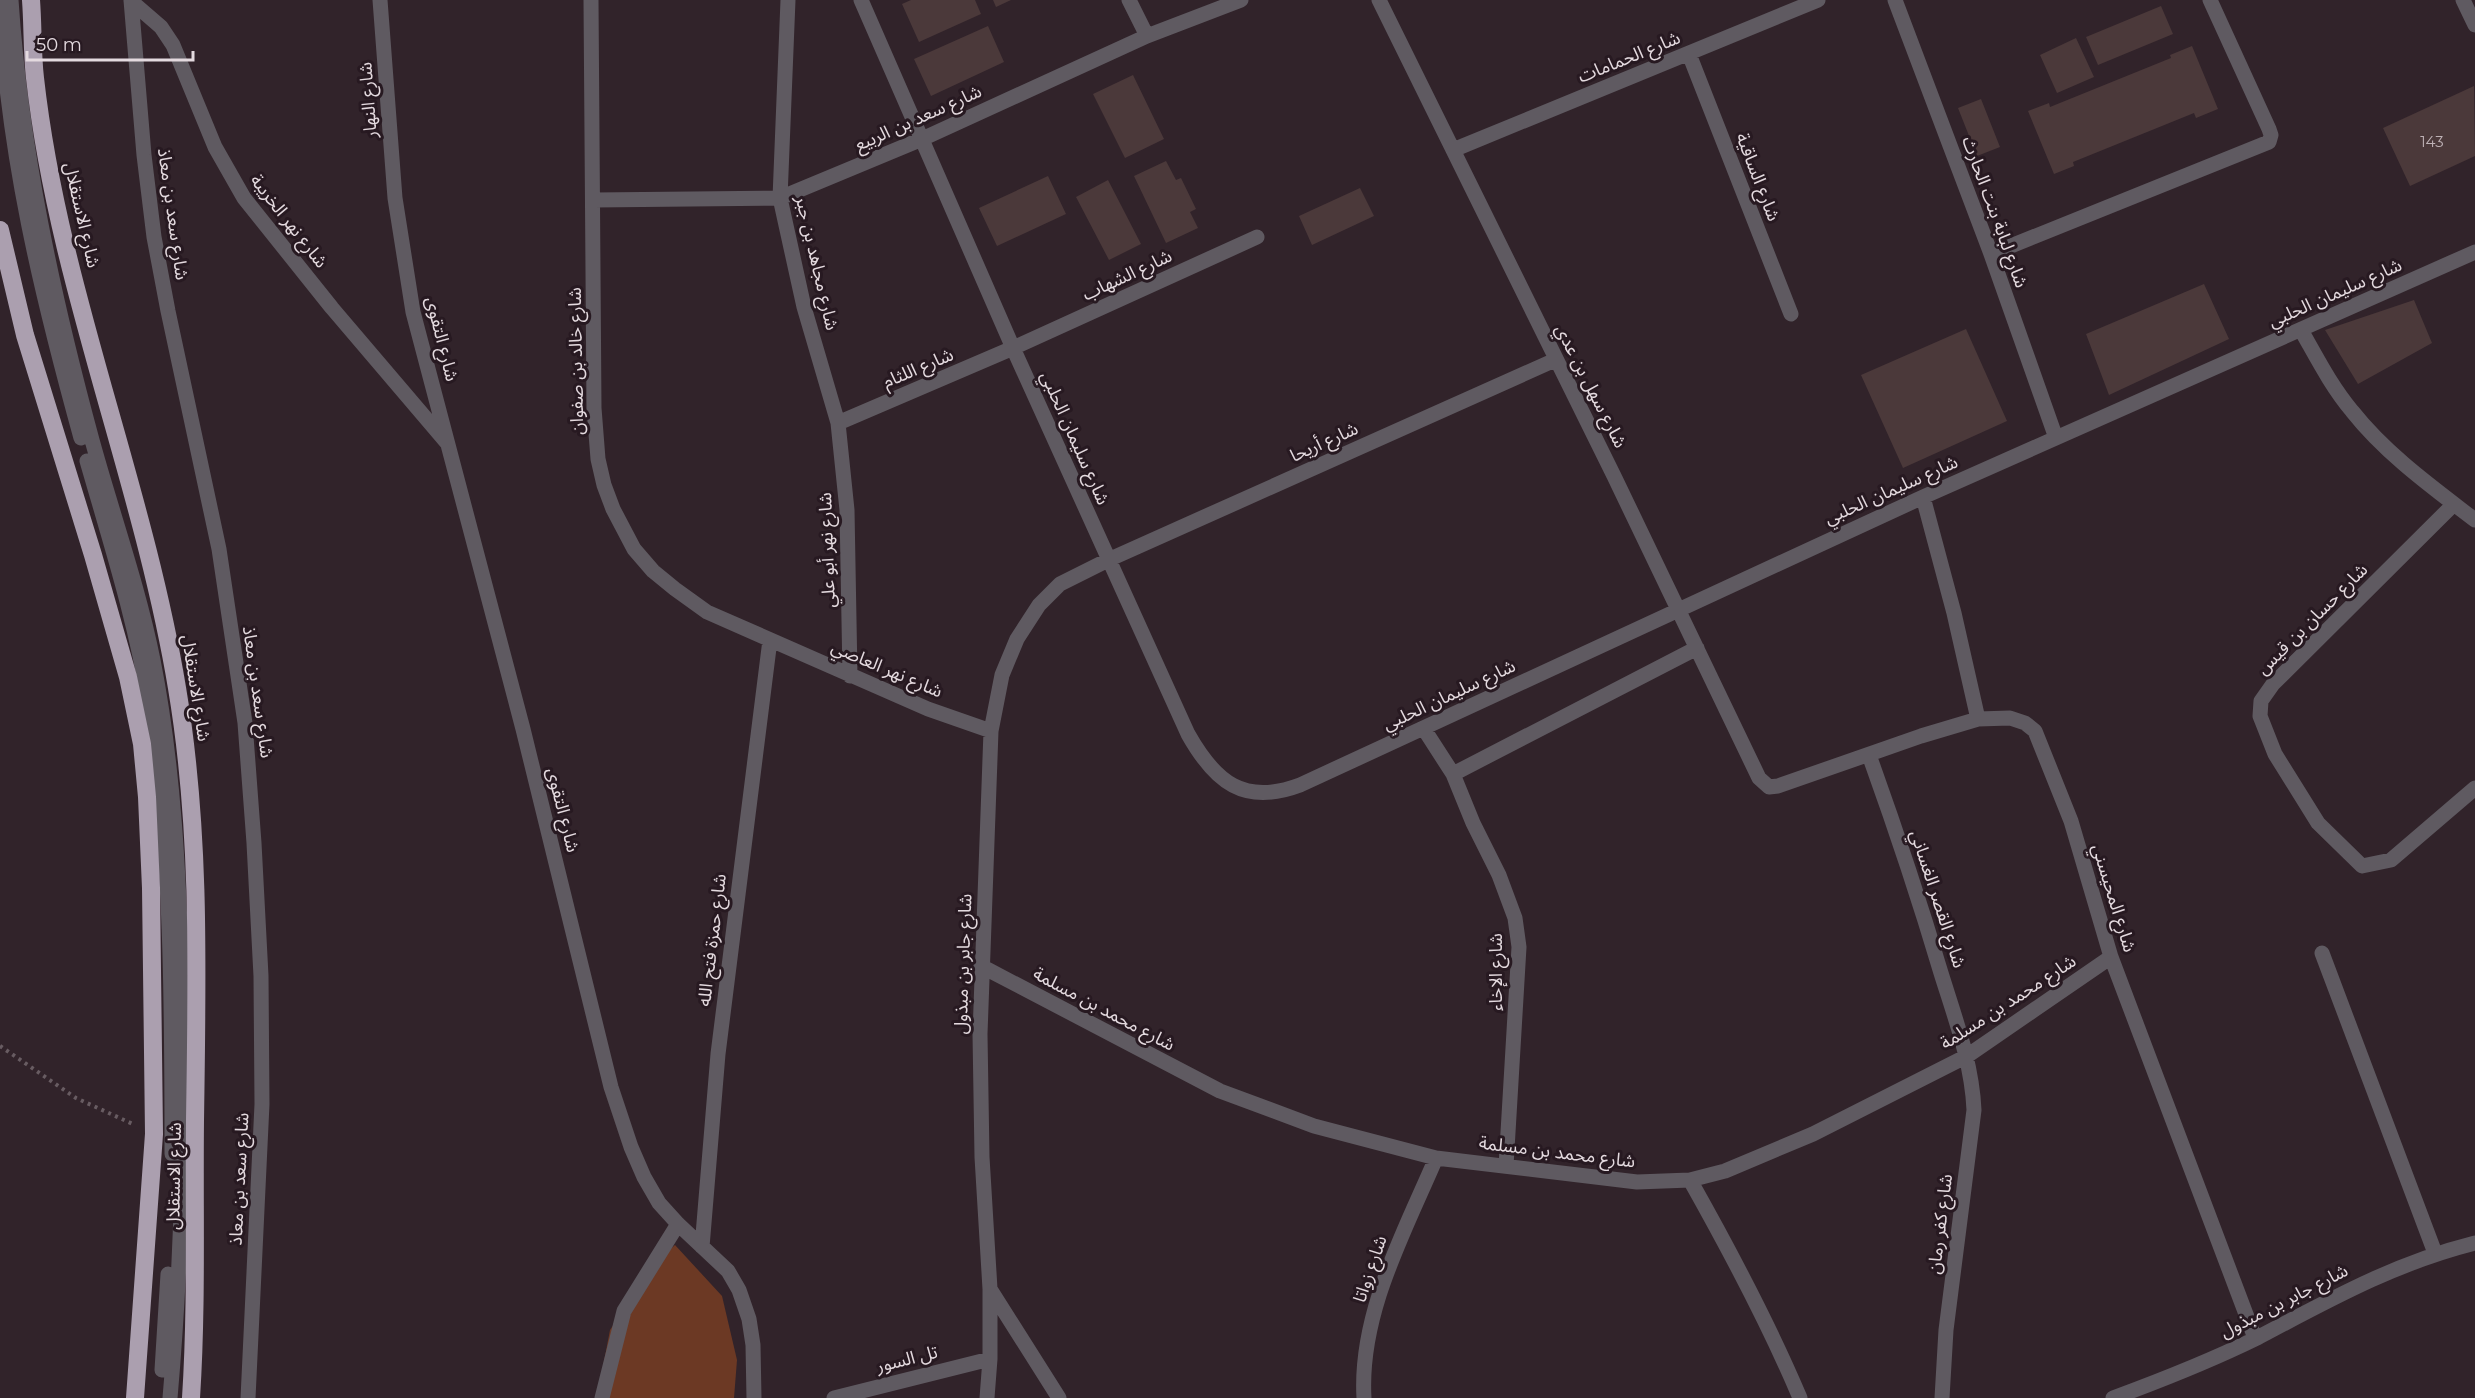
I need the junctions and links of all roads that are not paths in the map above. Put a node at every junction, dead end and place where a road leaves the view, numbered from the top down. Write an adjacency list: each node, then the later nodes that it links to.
1 (11, 0): 66 (street)
2 (31, 0): 67 (highway, شارع الاستقلال)
3 (380, 0): 21 (street, شارع النهار)
4 (591, 0): 23 (street, شارع خالد بن صفوان)
5 (788, 0): 22 (street, شارع مجاهد بن جبر)
6 (861, 0): 19 (street, شارع سليمان الحلبي)
7 (1129, 0): 17 (street)
8 (1241, 0): 17 (street, شارع سعد بن الربيع)
9 (1379, 0): 20 (street, شارع سهل بن عدي)
10 (1818, 0): 18 (street, شارع الحمامات)
11 (1895, 0): 27 (street, شارع لبابة بنت الحارث)
12 (2210, 0): 27 (street)
13 (2463, 0): 16 (street)
14 (130, 1): 34 (street, شارع نهر الخريبة); 68 (street, شارع سعد بن معاذ)
15 (0, 6): 65 (street)
16 (2475, 25)
17 (1147, 36): 19 (street, شارع سعد بن الربيع)
18 (1689, 54): 20 (street, شارع الحمامات); 28 (street, شارع الساقية)
19 (922, 139): 22 (street, شارع سعد بن الربيع); 30 (street, شارع سليمان الحلبي)
20 (1453, 150): 31 (street, شارع سهل بن عدي)
21 (395, 198): 34 (street, شارع التقوى)
22 (780, 198): 23 (street, شارع سعد بن الربيع); 32 (street, شارع مجاهد بن جبر)
23 (594, 200): 40 (street, شارع خالد بن صفوان)
24 (0, 230): 64 (highway, شارع الاستقلال)
25 (1257, 237): 30 (street, شارع الشهاب)
26 (2475, 252): 29 (street, شارع سليمان الحلبي)
27 (1991, 254): 33 (street, شارع لبابة بنت الحارث)
28 (1791, 314)
29 (2301, 330): 33 (street, شارع سليمان الحلبي); 36 (street)
30 (1013, 348): 32 (street, شارع اللثام); 38 (street, شارع سليمان الحلبي)
31 (1555, 360): 38 (street, شارع أريحا); 39 (street, شارع سهل بن عدي)
32 (838, 423): 42 (street, شارع نهر أبو علي)
33 (2056, 438): 35 (street, شارع سليمان الحلبي)
34 (450, 446): 57 (street, شارع التقوى)
35 (1923, 496): 39 (street, شارع سليمان الحلبي); 43 (street)
36 (2454, 504): 37 (street); 49 (street, شارع حسان بن قيس)
37 (2475, 520)
38 (1108, 560): 44 (street, شارع سليمان الحلبي); 45 (street, شارع جابر بن مبذول)
39 (1677, 610): 41 (street, شارع سهل بن عدي); 44 (street, شارع سليمان الحلبي)
40 (770, 640): 42 (street, شارع نهر العاصي); 59 (street, شارع حمزة فتح الله)
41 (1697, 648): 47 (street); 48 (street, شارع سهل بن عدي)
42 (850, 676): 45 (street, شارع نهر العاصي)
43 (1978, 719): 46 (street, شارع المحيسني); 51 (street, شارع المحيسني)
44 (1424, 729): 47 (street, شارع الإخاء)
45 (991, 731): 52 (street, شارع جابر بن مبذول)
46 (1869, 755): 48 (street, شارع المحيسني); 53 (street, شارع القصر الغساني)
47 (1453, 774): 55 (street, شارع الإخاء)
48 (1769, 787)
49 (2475, 788)
50 (2322, 953): 60 (street)
51 (2111, 957): 53 (street, شارع محمد بن مسلمة); 62 (street, شارع المحيسني)
52 (981, 966): 54 (street, شارع محمد بن مسلمة); 61 (street, شارع جابر بن مبذول)
53 (1967, 1056): 56 (street, شارع محمد بن مسلمة); 76 (street, شارع كفر رمان)
54 (1436, 1158): 55 (street, شارع محمد بن مسلمة); 74 (street, شارع زواتا)
55 (1506, 1166): 56 (street, شارع محمد بن مسلمة)
56 (1690, 1180): 75 (street)
57 (678, 1224): 59 (street, شارع التقوى); 69 (street)
58 (2475, 1243): 60 (street, شارع جابر بن مبذول)
59 (702, 1247): 70 (street, شارع التقوى)
60 (2435, 1253): 62 (street, شارع جابر بن مبذول)
61 (990, 1289): 63 (street); 73 (street, شارع جابر بن مبذول)
62 (2255, 1338): 77 (street, شارع جابر بن مبذول)
63 (990, 1359): 71 (street, تل السور); 72 (street)
64 (135, 1398)
65 (160, 1398)
66 (170, 1398)
67 (191, 1398)
68 (248, 1398)
69 (603, 1398)
70 (754, 1398)
71 (834, 1398)
72 (987, 1398)
73 (1059, 1398)
74 (1364, 1398)
75 (1800, 1398)
76 (1942, 1398)
77 (2113, 1398)

